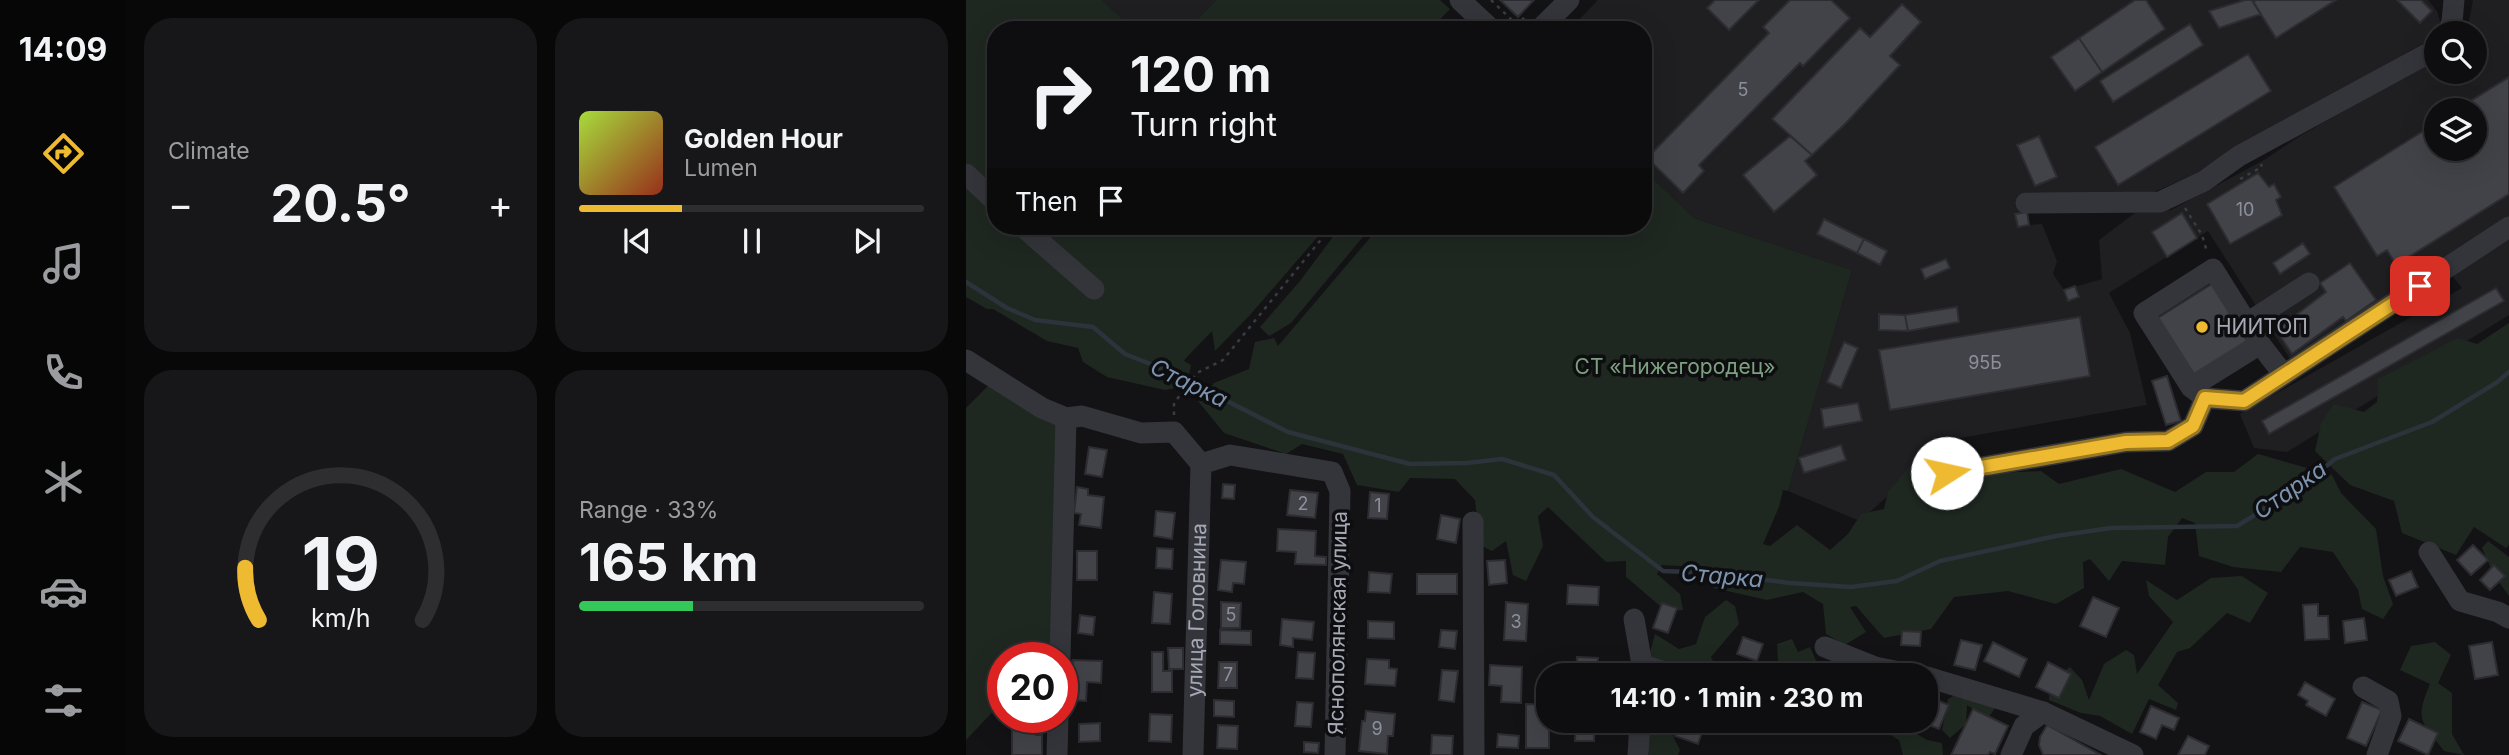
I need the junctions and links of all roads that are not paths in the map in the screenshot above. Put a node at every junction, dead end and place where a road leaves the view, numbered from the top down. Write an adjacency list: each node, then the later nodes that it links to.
1 (1460, 0): 4 (street)
2 (1569, 0): 5 (street)
3 (2454, 0): 6 (street)
4 (1482, 21)
5 (1535, 21)
6 (2452, 21)
7 (2424, 56): 10 (street)
8 (966, 174): 9 (street)
9 (987, 194)
10 (2026, 204)
11 (2509, 227): 18 (street)
12 (1032, 235): 14 (street)
13 (2309, 283): 15 (street)
14 (1094, 289)
15 (2247, 323): 16 (street); 19 (street)
16 (2260, 344): 18 (street); 19 (street)
17 (966, 360): 20 (street)
18 (2284, 375): 19 (street)
19 (2198, 393): 22 (street)
20 (1066, 418): 21 (street); 27 (street)
21 (1201, 464): 37 (street, улица Головнина); 38 (street, Яснополянская улица)
22 (1947, 473)
23 (1473, 522): 39 (street)
24 (2429, 552): 25 (street)
25 (2509, 618)
26 (1634, 619): 29 (street)
27 (1060, 642)
28 (1825, 647): 30 (street)
29 (1642, 663)
30 (1865, 663)
31 (1938, 680): 33 (street)
32 (2363, 687): 43 (street)
33 (2043, 712): 41 (street); 42 (street)
34 (1058, 733): 36 (street)
35 (1639, 733): 40 (street)
36 (1057, 755)
37 (1193, 755)
38 (1335, 755)
39 (1474, 755)
40 (1638, 755)
41 (2011, 755)
42 (2133, 755)
43 (2377, 755)

